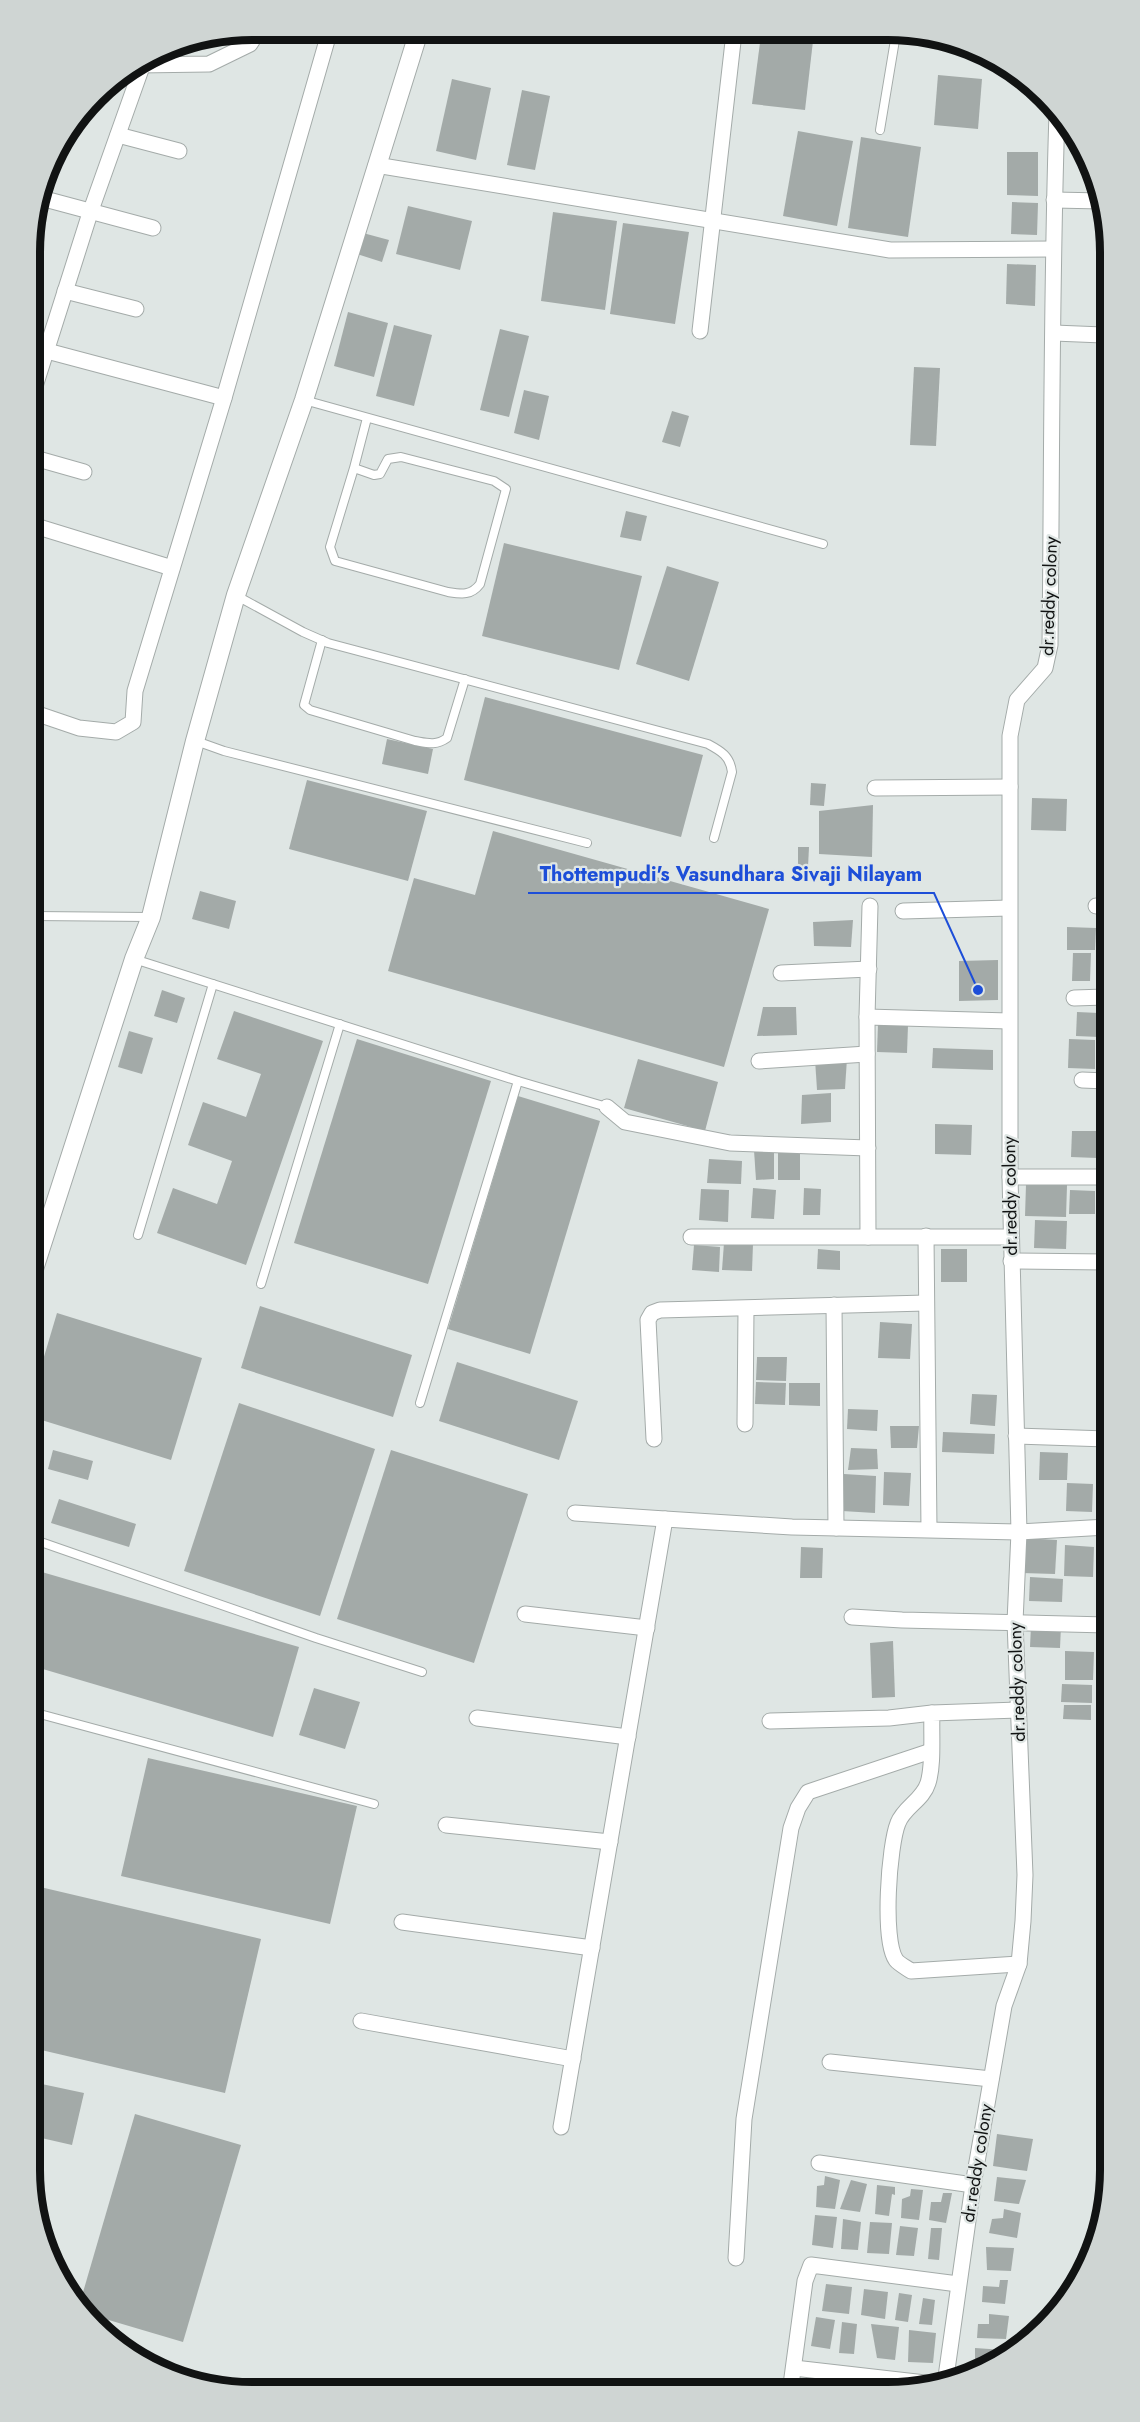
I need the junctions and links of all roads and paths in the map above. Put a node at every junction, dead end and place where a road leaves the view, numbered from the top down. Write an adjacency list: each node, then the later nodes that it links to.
1 (733, 40): 17 (street)
2 (252, 41): 6 (street)
3 (327, 41): 27 (street)
4 (416, 41): 12 (street)
5 (896, 41): 9 (lane)
6 (155, 64)
7 (139, 74): 10 (street)
8 (1057, 124): 14 (street, dr.reddy colony)
9 (880, 130)
10 (118, 135): 11 (street); 16 (street)
11 (180, 151)
12 (376, 165): 17 (street); 28 (street)
13 (47, 200): 16 (street)
14 (1054, 200): 15 (street); 19 (street, dr.reddy colony)
15 (1093, 201)
16 (90, 213): 18 (street); 20 (street)
17 (714, 220): 19 (street); 22 (street)
18 (153, 228)
19 (1053, 249): 23 (street, dr.reddy colony)
20 (66, 291): 21 (street); 25 (street)
21 (136, 309)
22 (700, 331)
23 (1054, 333): 24 (street); 41 (street, dr.reddy colony)
24 (1100, 335)
25 (47, 351): 26 (street); 27 (street)
26 (40, 372)
27 (224, 399): 35 (street)
28 (304, 400): 29 (lane); 36 (street)
29 (368, 418): 31 (lane); 34 (lane)
30 (40, 460): 32 (street)
31 (354, 468): 31 (lane)
32 (84, 472)
33 (40, 527): 35 (street)
34 (823, 544)
35 (172, 568): 39 (street)
36 (236, 595): 37 (lane); 40 (street)
37 (322, 640): 38 (lane); 38 (lane)
38 (465, 679): 43 (lane)
39 (40, 714)
40 (195, 741): 44 (lane); 49 (street)
41 (1010, 787): 42 (street); 46 (street, dr.reddy colony)
42 (875, 789)
43 (714, 838)
44 (587, 843)
45 (870, 906): 51 (street)
46 (1009, 908): 47 (street); 57 (street, dr.reddy colony)
47 (903, 911)
48 (40, 916): 49 (lane)
49 (151, 917): 50 (street)
50 (134, 960): 53 (lane); 73 (street)
51 (869, 969): 52 (street); 56 (street)
52 (782, 973)
53 (213, 984): 58 (lane); 68 (lane)
54 (1100, 997): 55 (street)
55 (1074, 998)
56 (867, 1017): 57 (street); 59 (street)
57 (1009, 1021): 66 (street, dr.reddy colony)
58 (340, 1024): 62 (lane); 76 (lane)
59 (867, 1054): 60 (street); 65 (street)
60 (759, 1061)
61 (1082, 1080): 63 (street)
62 (518, 1081): 64 (lane); 80 (lane)
63 (1100, 1081)
64 (607, 1107): 65 (street)
65 (868, 1148): 71 (street)
66 (1010, 1177): 67 (street); 72 (street, dr.reddy colony)
67 (1100, 1177)
68 (138, 1235)
69 (926, 1236): 71 (street); 72 (street); 77 (street)
70 (691, 1237): 71 (street)
71 (868, 1237)
72 (1011, 1237): 74 (street, dr.reddy colony)
73 (40, 1250)
74 (1011, 1262): 75 (street); 82 (street, dr.reddy colony)
75 (1100, 1262)
76 (261, 1284)
77 (926, 1303): 78 (street); 89 (street)
78 (834, 1305): 79 (street); 88 (street)
79 (746, 1309): 81 (street); 83 (street)
80 (420, 1403)
81 (745, 1424)
82 (1016, 1437): 84 (street); 90 (street, dr.reddy colony)
83 (654, 1439)
84 (1100, 1439)
85 (575, 1513): 86 (street)
86 (665, 1520): 88 (street); 96 (street)
87 (1100, 1527): 90 (street)
88 (836, 1528): 89 (street)
89 (929, 1529): 90 (street)
90 (1019, 1532): 94 (street, dr.reddy colony)
91 (40, 1542): 97 (lane)
92 (525, 1614): 96 (street)
93 (852, 1617): 94 (street)
94 (1015, 1622): 95 (street); 98 (street, dr.reddy colony)
95 (1100, 1625)
96 (647, 1628): 103 (street)
97 (422, 1672)
98 (1018, 1710): 99 (street); 110 (street, dr.reddy colony)
99 (932, 1713): 102 (street); 104 (street)
100 (40, 1714): 105 (lane)
101 (477, 1718): 103 (street)
102 (770, 1721)
103 (628, 1737): 107 (street)
104 (931, 1751): 110 (street); 118 (street)
105 (374, 1804)
106 (446, 1825): 107 (street)
107 (610, 1842): 109 (street)
108 (402, 1922): 109 (street)
109 (592, 1948): 112 (street)
110 (1019, 1964): 114 (street, dr.reddy colony)
111 (361, 2021): 112 (street)
112 (573, 2059): 115 (street)
113 (830, 2062): 114 (street)
114 (991, 2079): 117 (street, dr.reddy colony)
115 (561, 2127)
116 (819, 2163): 117 (street)
117 (973, 2185): 119 (street, dr.reddy colony)
118 (736, 2258)
119 (958, 2284): 120 (street); 121 (street, dr.reddy colony)
120 (794, 2368): 122 (street); 123 (street)
121 (946, 2373)
122 (905, 2381)
123 (792, 2382)

